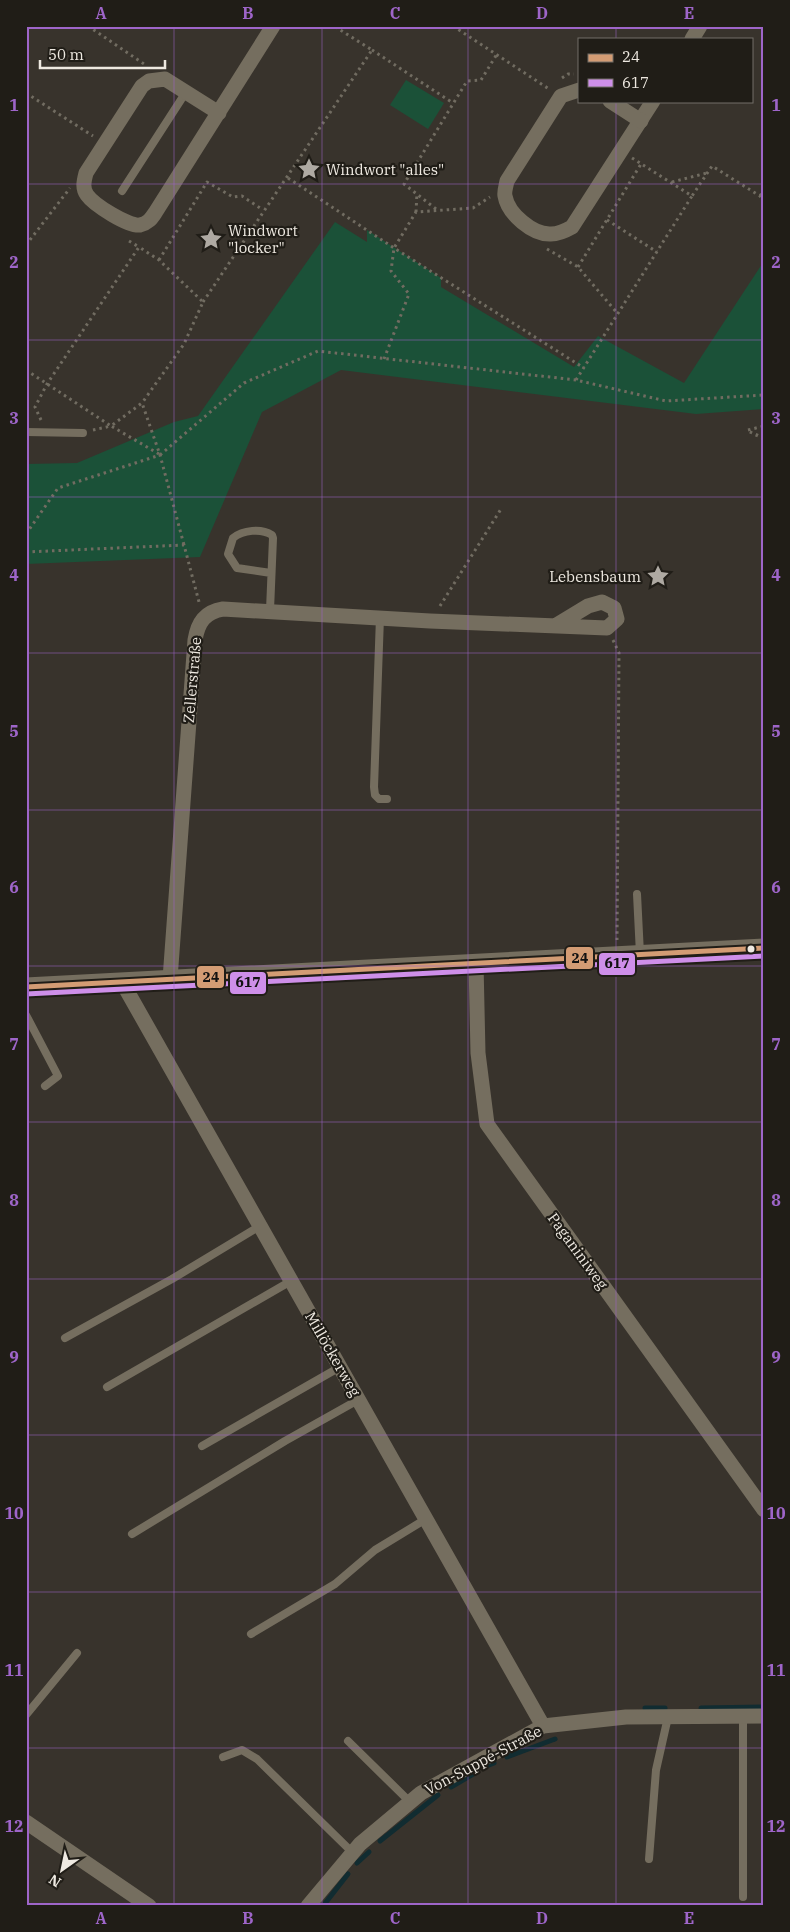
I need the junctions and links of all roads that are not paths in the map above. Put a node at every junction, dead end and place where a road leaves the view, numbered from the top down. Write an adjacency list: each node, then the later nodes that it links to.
1 (273, 26): 8 (street)
2 (700, 26): 3 (street)
3 (693, 38)
4 (578, 90): 9 (street)
5 (186, 92): 8 (street); 8 (street); 10 (lane)
6 (612, 102): 9 (street)
7 (652, 102): 9 (street)
8 (219, 113)
9 (641, 121)
10 (122, 191)
11 (26, 432): 12 (lane)
12 (83, 433)
13 (271, 573): 13 (lane); 14 (lane)
14 (270, 610): 15 (street, Zellerstraße); 22 (street, Zellerstraße)
15 (380, 617): 16 (street, Zellerstraße); 17 (lane)
16 (555, 626): 16 (street, Zellerstraße)
17 (387, 799)
18 (637, 894): 20 (lane)
19 (764, 948): 20 (street)
20 (640, 954): 21 (street)
21 (476, 963): 22 (street); 34 (street, Paganiniweg)
22 (170, 979): 23 (street)
23 (122, 982): 24 (street); 27 (street, Millöckerweg)
24 (26, 987)
25 (26, 1015): 26 (lane)
26 (45, 1086)
27 (260, 1226): 28 (street, Millöckerweg); 29 (lane)
28 (291, 1281): 30 (street, Millöckerweg); 31 (lane)
29 (64, 1338)
30 (340, 1367): 32 (street, Millöckerweg); 33 (lane)
31 (106, 1387)
32 (358, 1400): 35 (street, Millöckerweg); 36 (lane)
33 (202, 1446)
34 (764, 1510)
35 (426, 1519): 37 (lane); 43 (street, Millöckerweg)
36 (132, 1534)
37 (251, 1634)
38 (77, 1653): 39 (lane)
39 (26, 1715)
40 (743, 1716): 41 (street, Von-Suppé-Straße); 42 (street, Von-Suppé-Straße); 50 (lane)
41 (764, 1716)
42 (668, 1717): 43 (street, Von-Suppé-Straße); 49 (lane)
43 (543, 1726): 46 (street, Von-Suppé-Straße)
44 (348, 1742): 46 (lane)
45 (223, 1757): 48 (lane)
46 (410, 1802): 48 (street, Von-Suppé-Straße)
47 (26, 1822): 51 (street)
48 (353, 1853): 52 (street, Von-Suppé-Straße)
49 (649, 1859)
50 (743, 1897)
51 (149, 1906)
52 (308, 1906)

